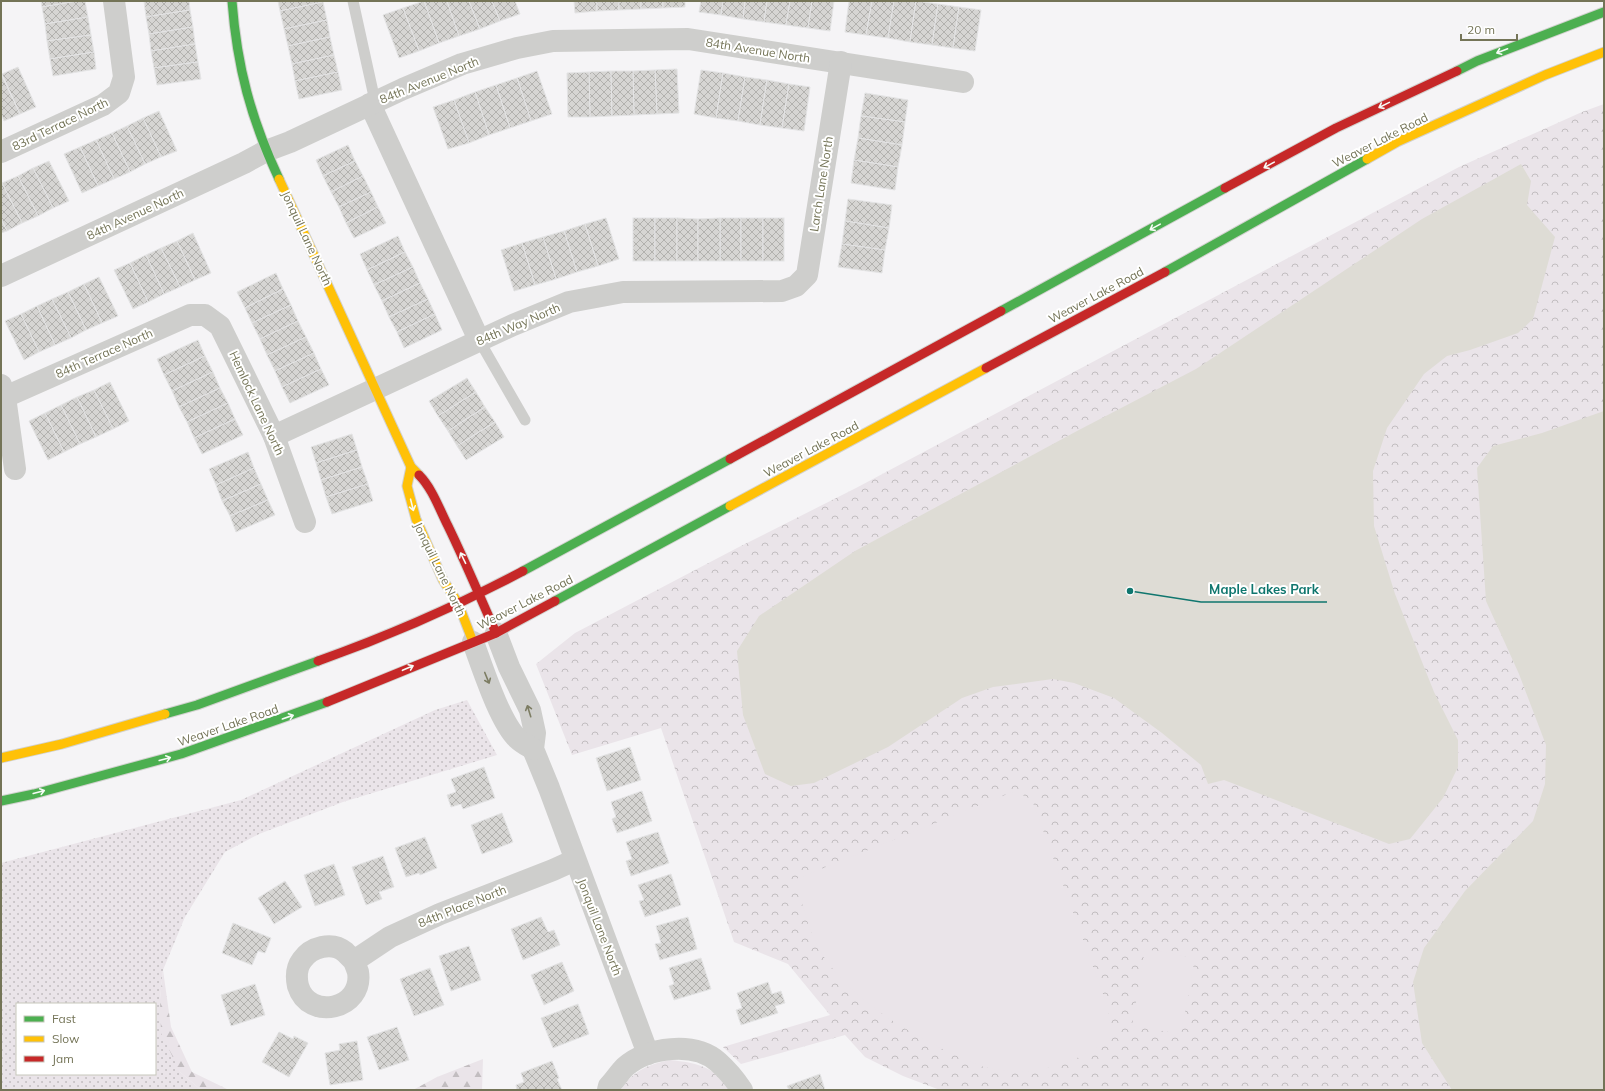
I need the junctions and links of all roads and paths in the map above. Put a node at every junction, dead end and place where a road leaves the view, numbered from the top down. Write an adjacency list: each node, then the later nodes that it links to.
1 (114, 1): 10 (street, 83rd Terrace North)
2 (232, 1): 9 (main road, Jonquil Lane North)
3 (353, 1): 8 (lane)
4 (1604, 12): 22 (main road, one-way to 22)
5 (1604, 52): 24 (main road, Weaver Lake Road)
6 (841, 62): 7 (street, 84th Avenue North); 8 (street, 84th Avenue North); 12 (street, Larch Lane North)
7 (963, 82)
8 (373, 103): 9 (street, 84th Avenue North); 14 (street)
9 (266, 151): 11 (street, 84th Avenue North); 15 (main road, Jonquil Lane North)
10 (1, 152)
11 (1, 276)
12 (782, 291): 14 (street, 84th Way North)
13 (205, 315): 16 (street, 84th Terrace North); 18 (street, Hemlock Lane North)
14 (479, 340): 15 (street, 84th Way North); 17 (lane)
15 (376, 389): 18 (street, 84th Way North); 19 (main road, Jonquil Lane North)
16 (3, 391): 20 (street)
17 (525, 420)
18 (274, 436): 21 (street, Hemlock Lane North)
19 (411, 467): 22 (main road, Jonquil Lane North, one-way to 19); 23 (main road, Jonquil Lane North, one-way to 23)
20 (15, 469)
21 (305, 522)
22 (479, 594): 23 (main road); 24 (main road, Jonquil Lane North)
23 (458, 603): 25 (main road, Jonquil Lane North); 27 (main road)
24 (496, 633): 25 (main road, Weaver Lake Road); 26 (street, Jonquil Lane North, one-way to 24)
25 (473, 642): 26 (street, Jonquil Lane North, one-way to 26); 28 (main road, Weaver Lake Road, one-way to 25)
26 (533, 749): 29 (street, Jonquil Lane North)
27 (1, 758)
28 (1, 801)
29 (575, 860): 30 (street, 84th Place North); 31 (street, Jonquil Lane North)
30 (354, 961)
31 (648, 1054): 32 (street); 33 (street)
32 (608, 1090)
33 (742, 1090)

